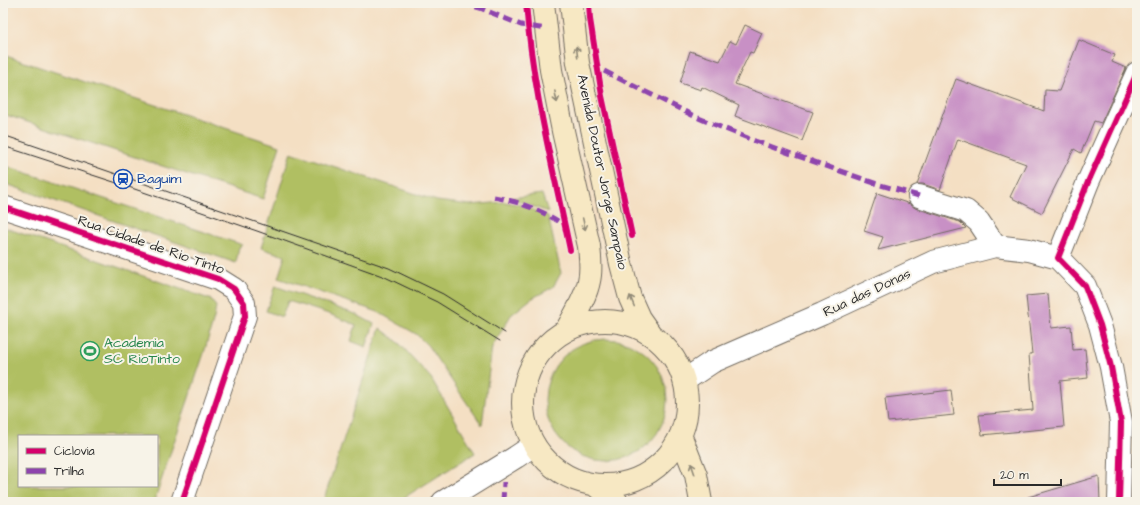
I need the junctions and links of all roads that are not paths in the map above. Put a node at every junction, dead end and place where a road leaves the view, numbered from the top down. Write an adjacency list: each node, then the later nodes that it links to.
1 (543, 3): 8 (main road, Avenida Doutor Jorge Sampaio, one-way to 8)
2 (571, 3): 9 (main road, Avenida Doutor Jorge Sampaio, one-way to 2)
3 (1137, 73): 7 (street)
4 (919, 196): 6 (street)
5 (3, 207): 15 (street, Rua Cidade de Rio Tinto)
6 (995, 246): 7 (street, Rua das Donas); 10 (street, Rua das Donas)
7 (1058, 258): 11 (street)
8 (567, 329): 9 (main road); 13 (main road)
9 (651, 335): 10 (main road)
10 (685, 380): 12 (main road)
11 (1129, 421): 19 (street)
12 (681, 437): 14 (main road); 18 (main road, one-way to 12)
13 (534, 445): 14 (main road); 16 (street)
14 (595, 485): 17 (main road)
15 (182, 502)
16 (443, 502)
17 (618, 502)
18 (701, 502)
19 (1119, 502)

